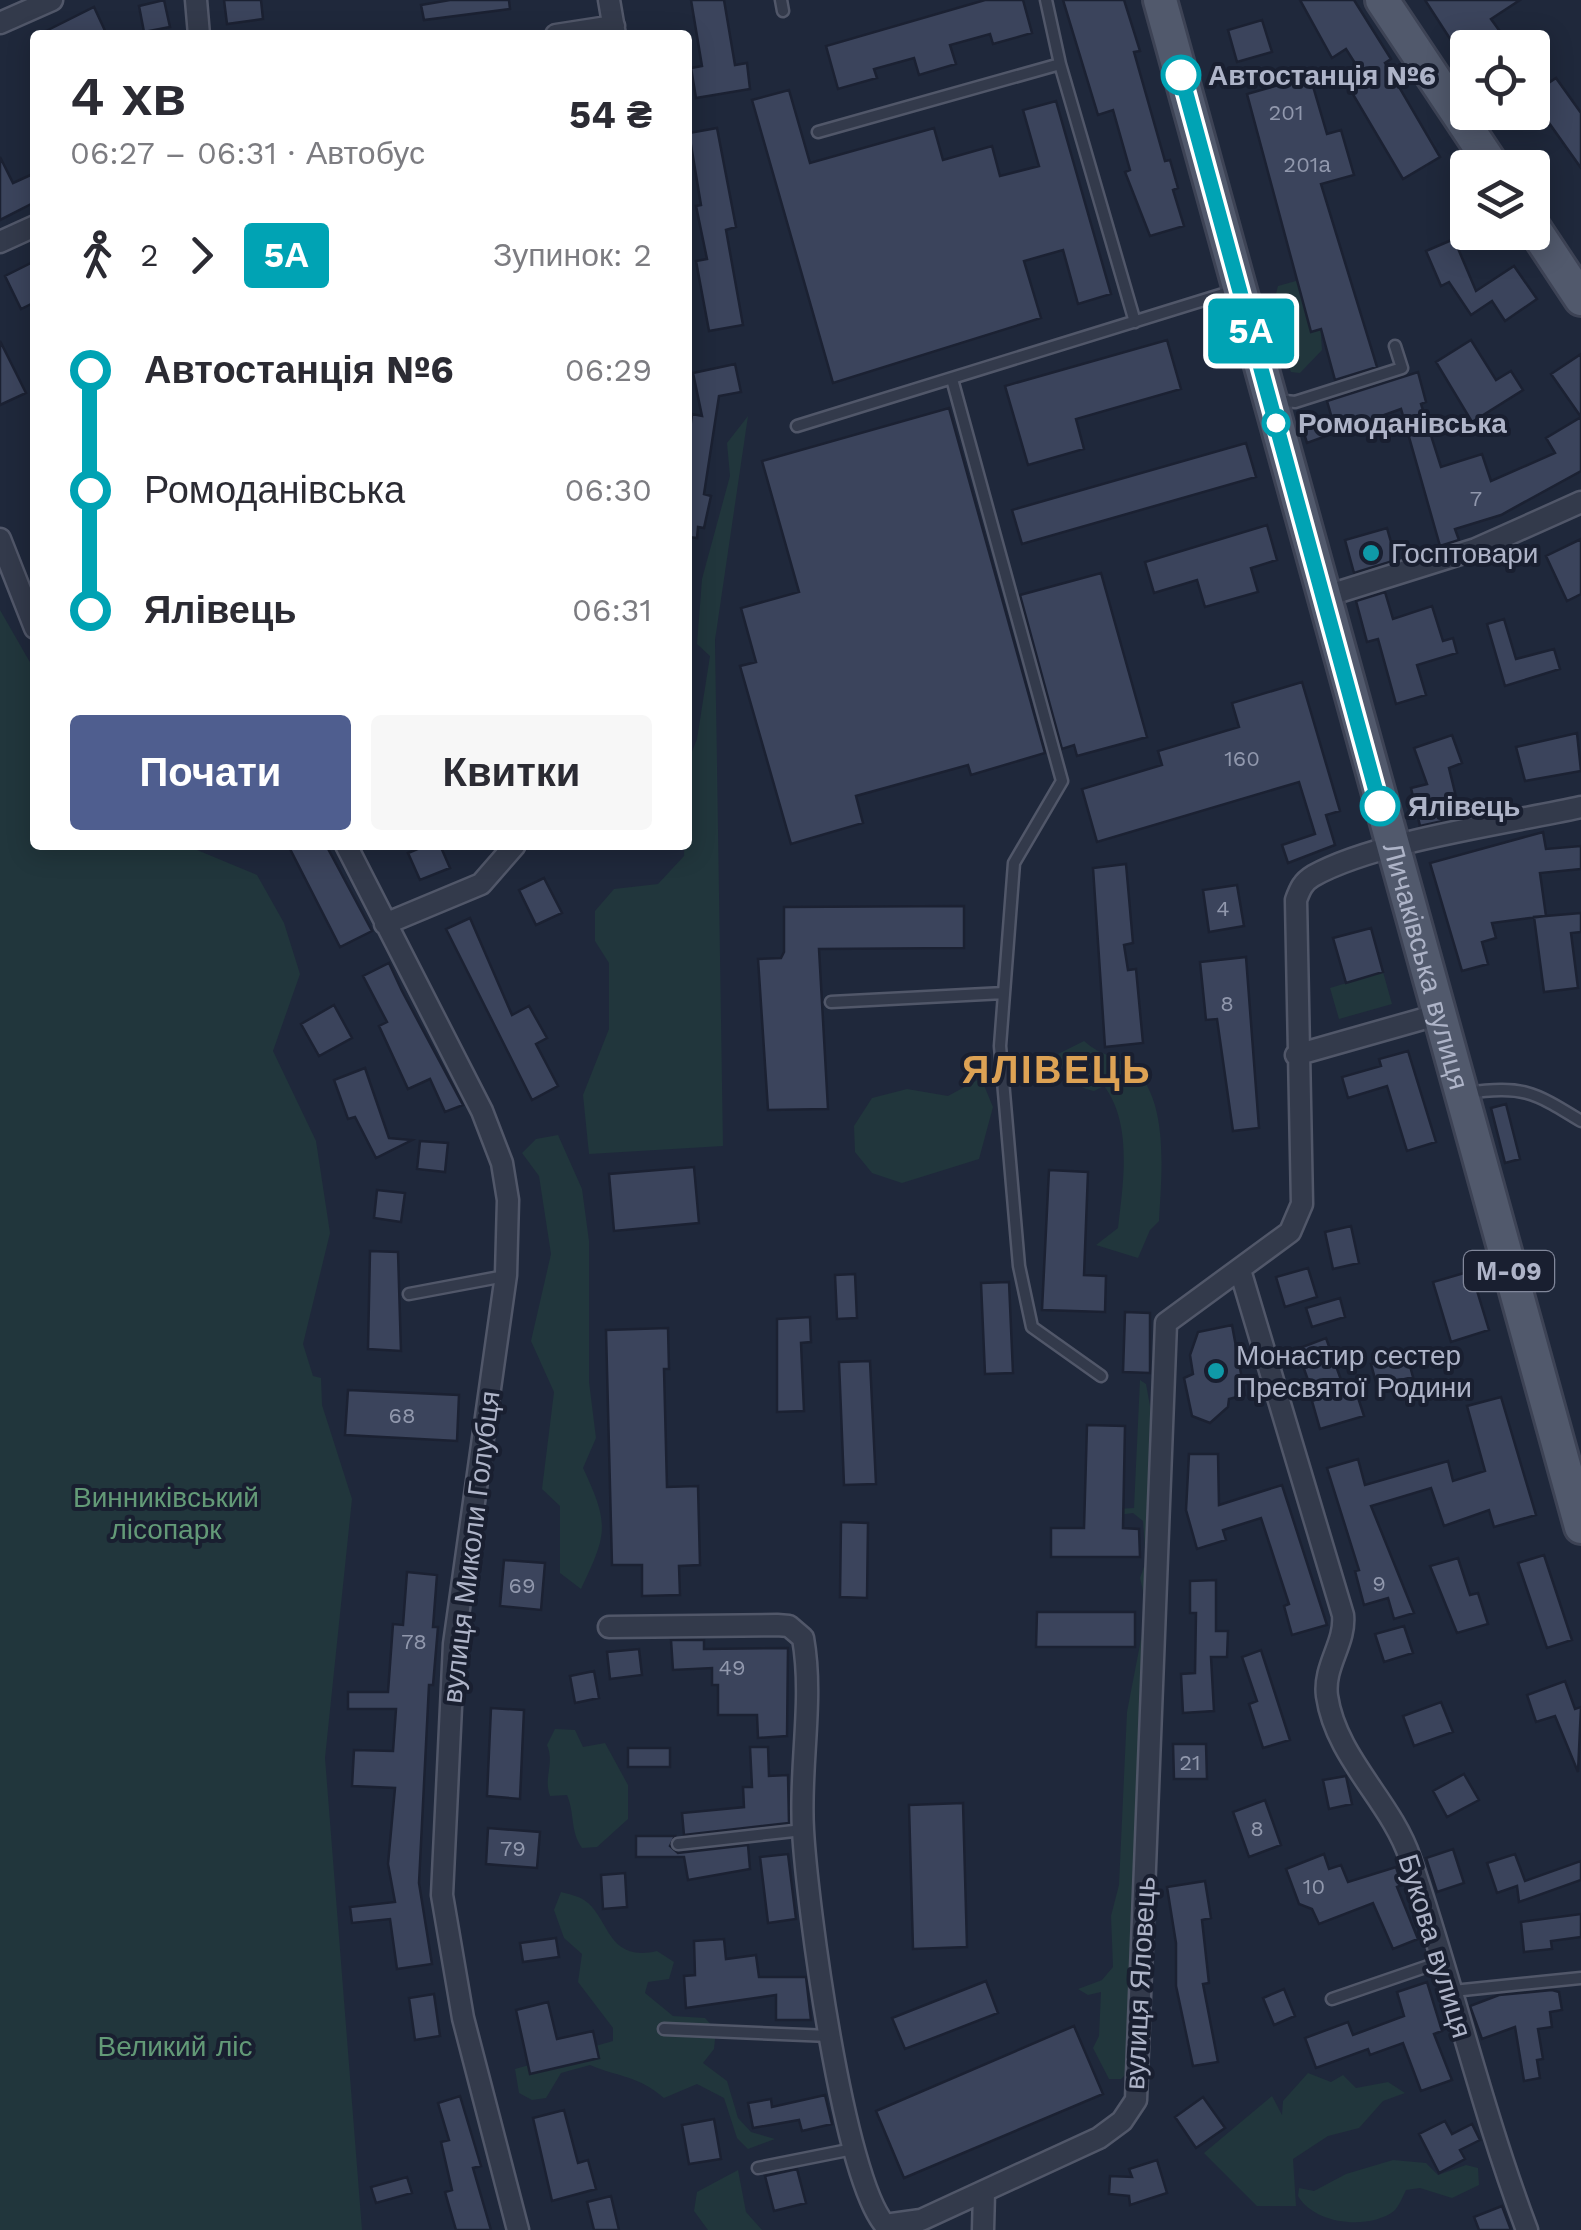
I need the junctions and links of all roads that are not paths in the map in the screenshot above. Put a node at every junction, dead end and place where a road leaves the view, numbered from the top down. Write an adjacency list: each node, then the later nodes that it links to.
1 (52, 0): 7 (street)
2 (196, 0): 8 (street)
3 (609, 0): 9 (street)
4 (1046, 0): 10 (lane)
5 (1160, 0): 17 (main road, Личаківська вулиця / М-09)
6 (1382, 0): 12 (main road)
7 (0, 24)
8 (199, 30)
9 (614, 30)
10 (1060, 64): 11 (lane); 18 (lane)
11 (818, 132)
12 (1482, 150)
13 (30, 228): 14 (street)
14 (0, 242)
15 (1550, 250): 16 (main road)
16 (1578, 287)
17 (1239, 289): 18 (lane); 21 (main road, Личаківська вулиця / М-09)
18 (1135, 322): 20 (lane)
19 (1395, 346): 21 (lane)
20 (952, 378): 22 (lane); 32 (lane)
21 (1270, 400): 25 (main road, Личаківська вулиця / М-09)
22 (797, 426)
23 (1581, 502): 25 (street)
24 (0, 539): 26 (street)
25 (1323, 597): 28 (main road, Личаківська вулиця / М-09)
26 (30, 615)
27 (1581, 807): 28 (street)
28 (1392, 849): 34 (main road, Личаківська вулиця / М-09); 35 (street, вулиця Яловець)
29 (348, 850): 31 (street, вулиця Миколи Голубця)
30 (511, 850): 31 (street)
31 (385, 924): 39 (street, вулиця Миколи Голубця)
32 (1004, 993): 33 (lane); 41 (lane)
33 (830, 1002)
34 (1437, 1015): 35 (street); 36 (main road, Личаківська вулиця / М-09)
35 (1296, 1055): 38 (street, вулиця Яловець)
36 (1458, 1094): 37 (lane); 42 (main road, Личаківська вулиця / М-09)
37 (1581, 1121)
38 (1240, 1270): 46 (street, Букова вулиця); 54 (street, вулиця Яловець)
39 (506, 1276): 40 (lane); 56 (street, вулиця Миколи Голубця)
40 (408, 1294)
41 (1101, 1376)
42 (1581, 1526)
43 (608, 1627): 44 (street, вулиця Яловець)
44 (803, 1830): 45 (lane); 51 (street, вулиця Яловець)
45 (678, 1844)
46 (1440, 1962): 48 (street, Букова вулиця); 49 (lane)
47 (1581, 1978): 48 (lane)
48 (1450, 1992): 58 (street, Букова вулиця)
49 (1332, 2000)
50 (664, 2029): 51 (lane)
51 (832, 2036): 52 (street, вулиця Яловець)
52 (853, 2149): 53 (lane); 55 (street, вулиця Яловець)
53 (758, 2168)
54 (984, 2192): 55 (street, вулиця Яловець); 57 (street)
55 (885, 2227)
56 (518, 2230)
57 (983, 2230)
58 (1526, 2230)

